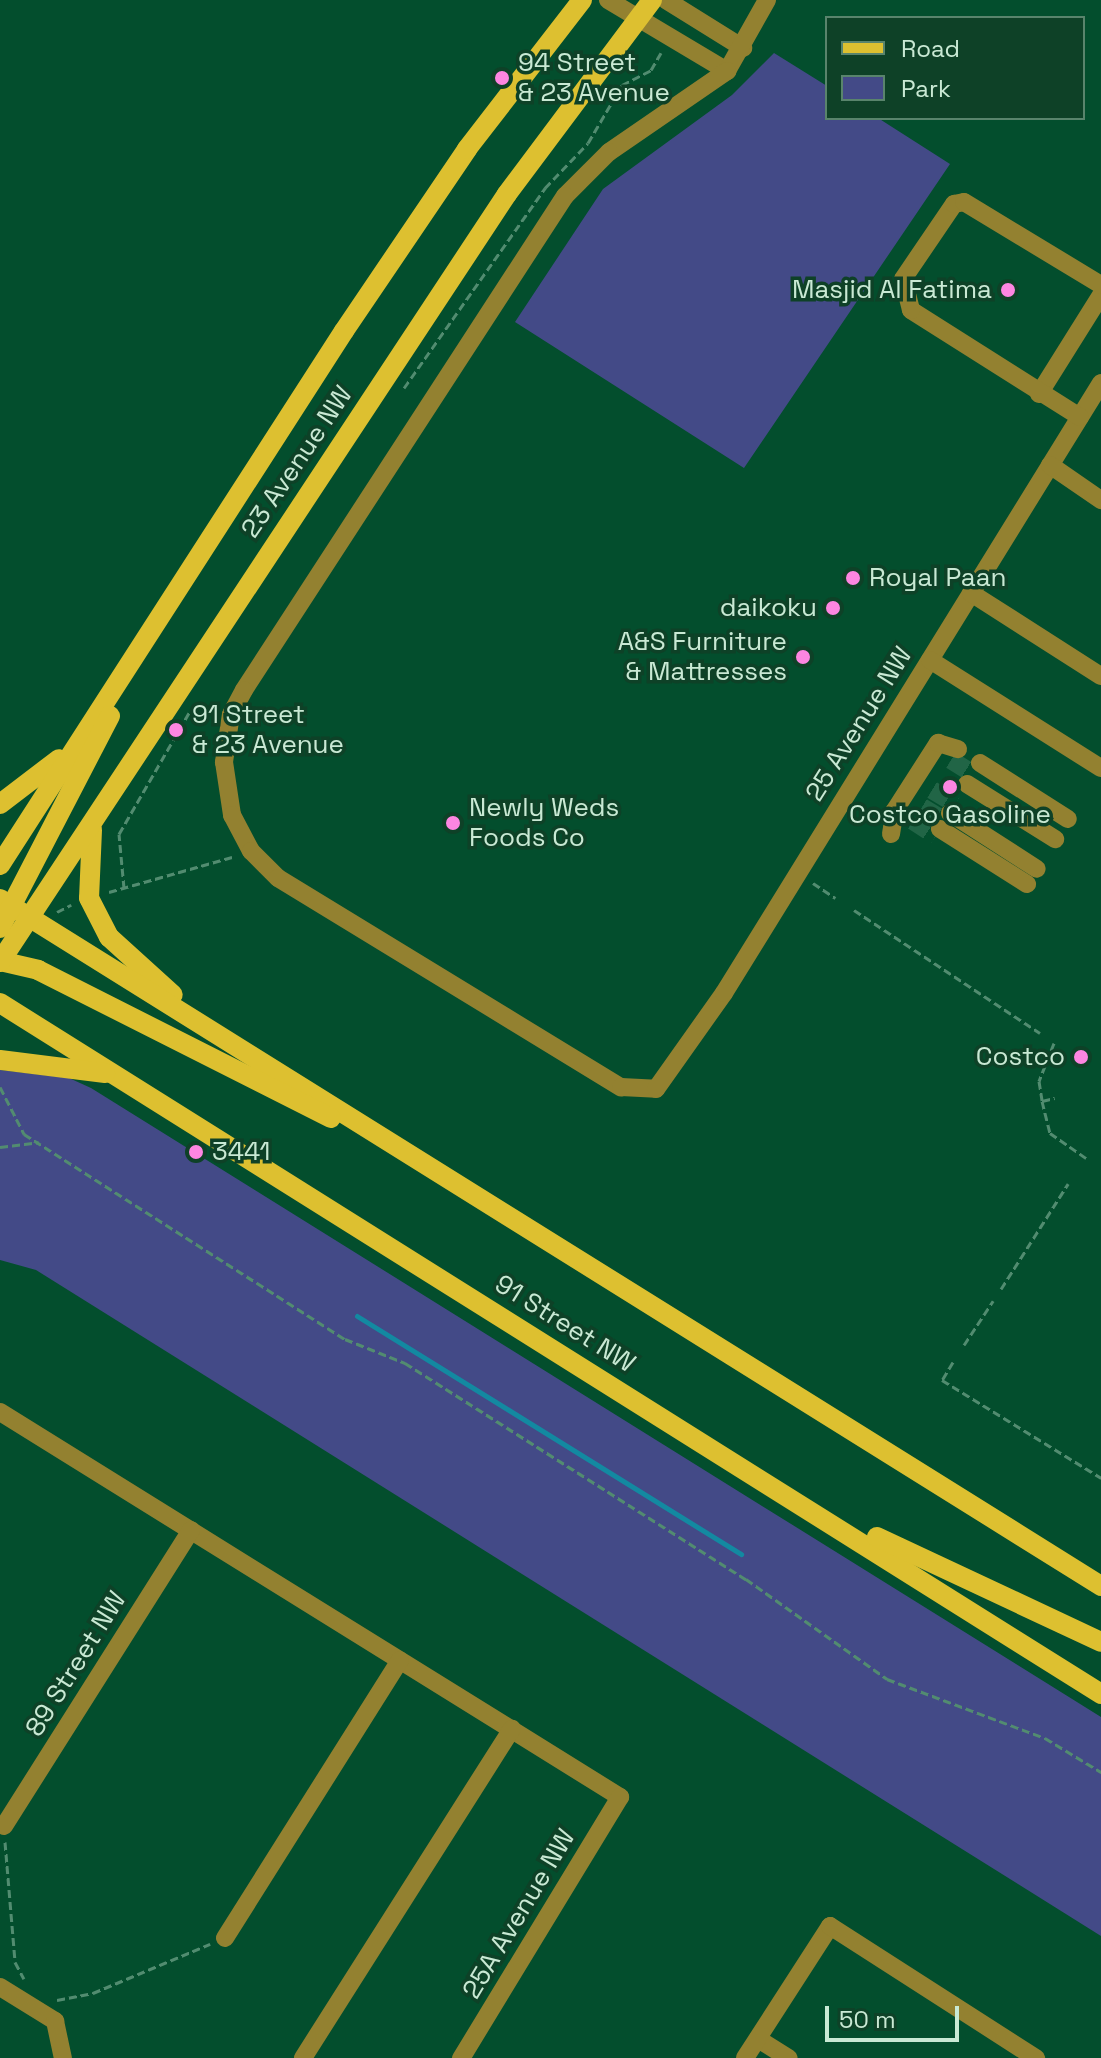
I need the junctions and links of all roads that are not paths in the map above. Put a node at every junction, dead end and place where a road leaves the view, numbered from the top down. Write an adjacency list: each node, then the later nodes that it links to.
1 (582, 0): 16 (main road, 23 Avenue NW)
2 (608, 0): 6 (street)
3 (652, 0): 6 (main road, 23 Avenue NW)
4 (666, 0): 7 (street)
5 (767, 0): 7 (street)
6 (635, 9): 8 (street); 24 (main road, 23 Avenue NW)
7 (743, 48): 8 (street)
8 (727, 71): 18 (street, 25 Avenue NW)
9 (1101, 285): 12 (street)
10 (1101, 295): 12 (street)
11 (1101, 383): 13 (street, 25 Avenue NW)
12 (1039, 394): 13 (street)
13 (1080, 417): 14 (street, 25 Avenue NW)
14 (1050, 465): 15 (street); 17 (street, 25 Avenue NW)
15 (1101, 500)
16 (178, 589): 20 (main road, 23 Avenue NW); 30 (main road)
17 (971, 593): 18 (street, 25 Avenue NW); 19 (street)
18 (930, 660): 21 (street)
19 (1101, 676)
20 (83, 737): 26 (main road); 29 (main road, 23 Avenue NW)
21 (1101, 768)
22 (913, 782): 23 (street); 23 (street); 23 (street); 27 (street)
23 (934, 788)
24 (103, 799): 31 (main road, 23 Avenue NW); 34 (main road)
25 (957, 802): 28 (street); 28 (street); 28 (street)
26 (0, 804)
27 (891, 834)
28 (1044, 857)
29 (0, 865)
30 (3, 915): 31 (main road)
31 (30, 917): 32 (main road, 23 Avenue NW); 34 (main road)
32 (0, 961): 37 (main road)
33 (0, 1003): 36 (main road, 91 Street NW)
34 (231, 1044): 37 (main road)
35 (0, 1060): 36 (main road)
36 (121, 1076): 39 (main road, 91 Street NW)
37 (397, 1147): 41 (main road)
38 (0, 1412): 40 (street)
39 (791, 1494): 42 (main road); 44 (main road, 91 Street NW)
40 (191, 1530): 43 (street); 46 (street, 89 Street NW)
41 (1101, 1586)
42 (1101, 1642)
43 (400, 1660): 45 (street); 47 (street)
44 (1101, 1694)
45 (512, 1729): 51 (street); 52 (street, 25A Avenue NW)
46 (4, 1826)
47 (225, 1938)
48 (0, 1987): 50 (street)
49 (758, 2039): 53 (street); 54 (street); 55 (street)
50 (63, 2058)
51 (303, 2058)
52 (461, 2058)
53 (745, 2058)
54 (789, 2058)
55 (1036, 2058)

